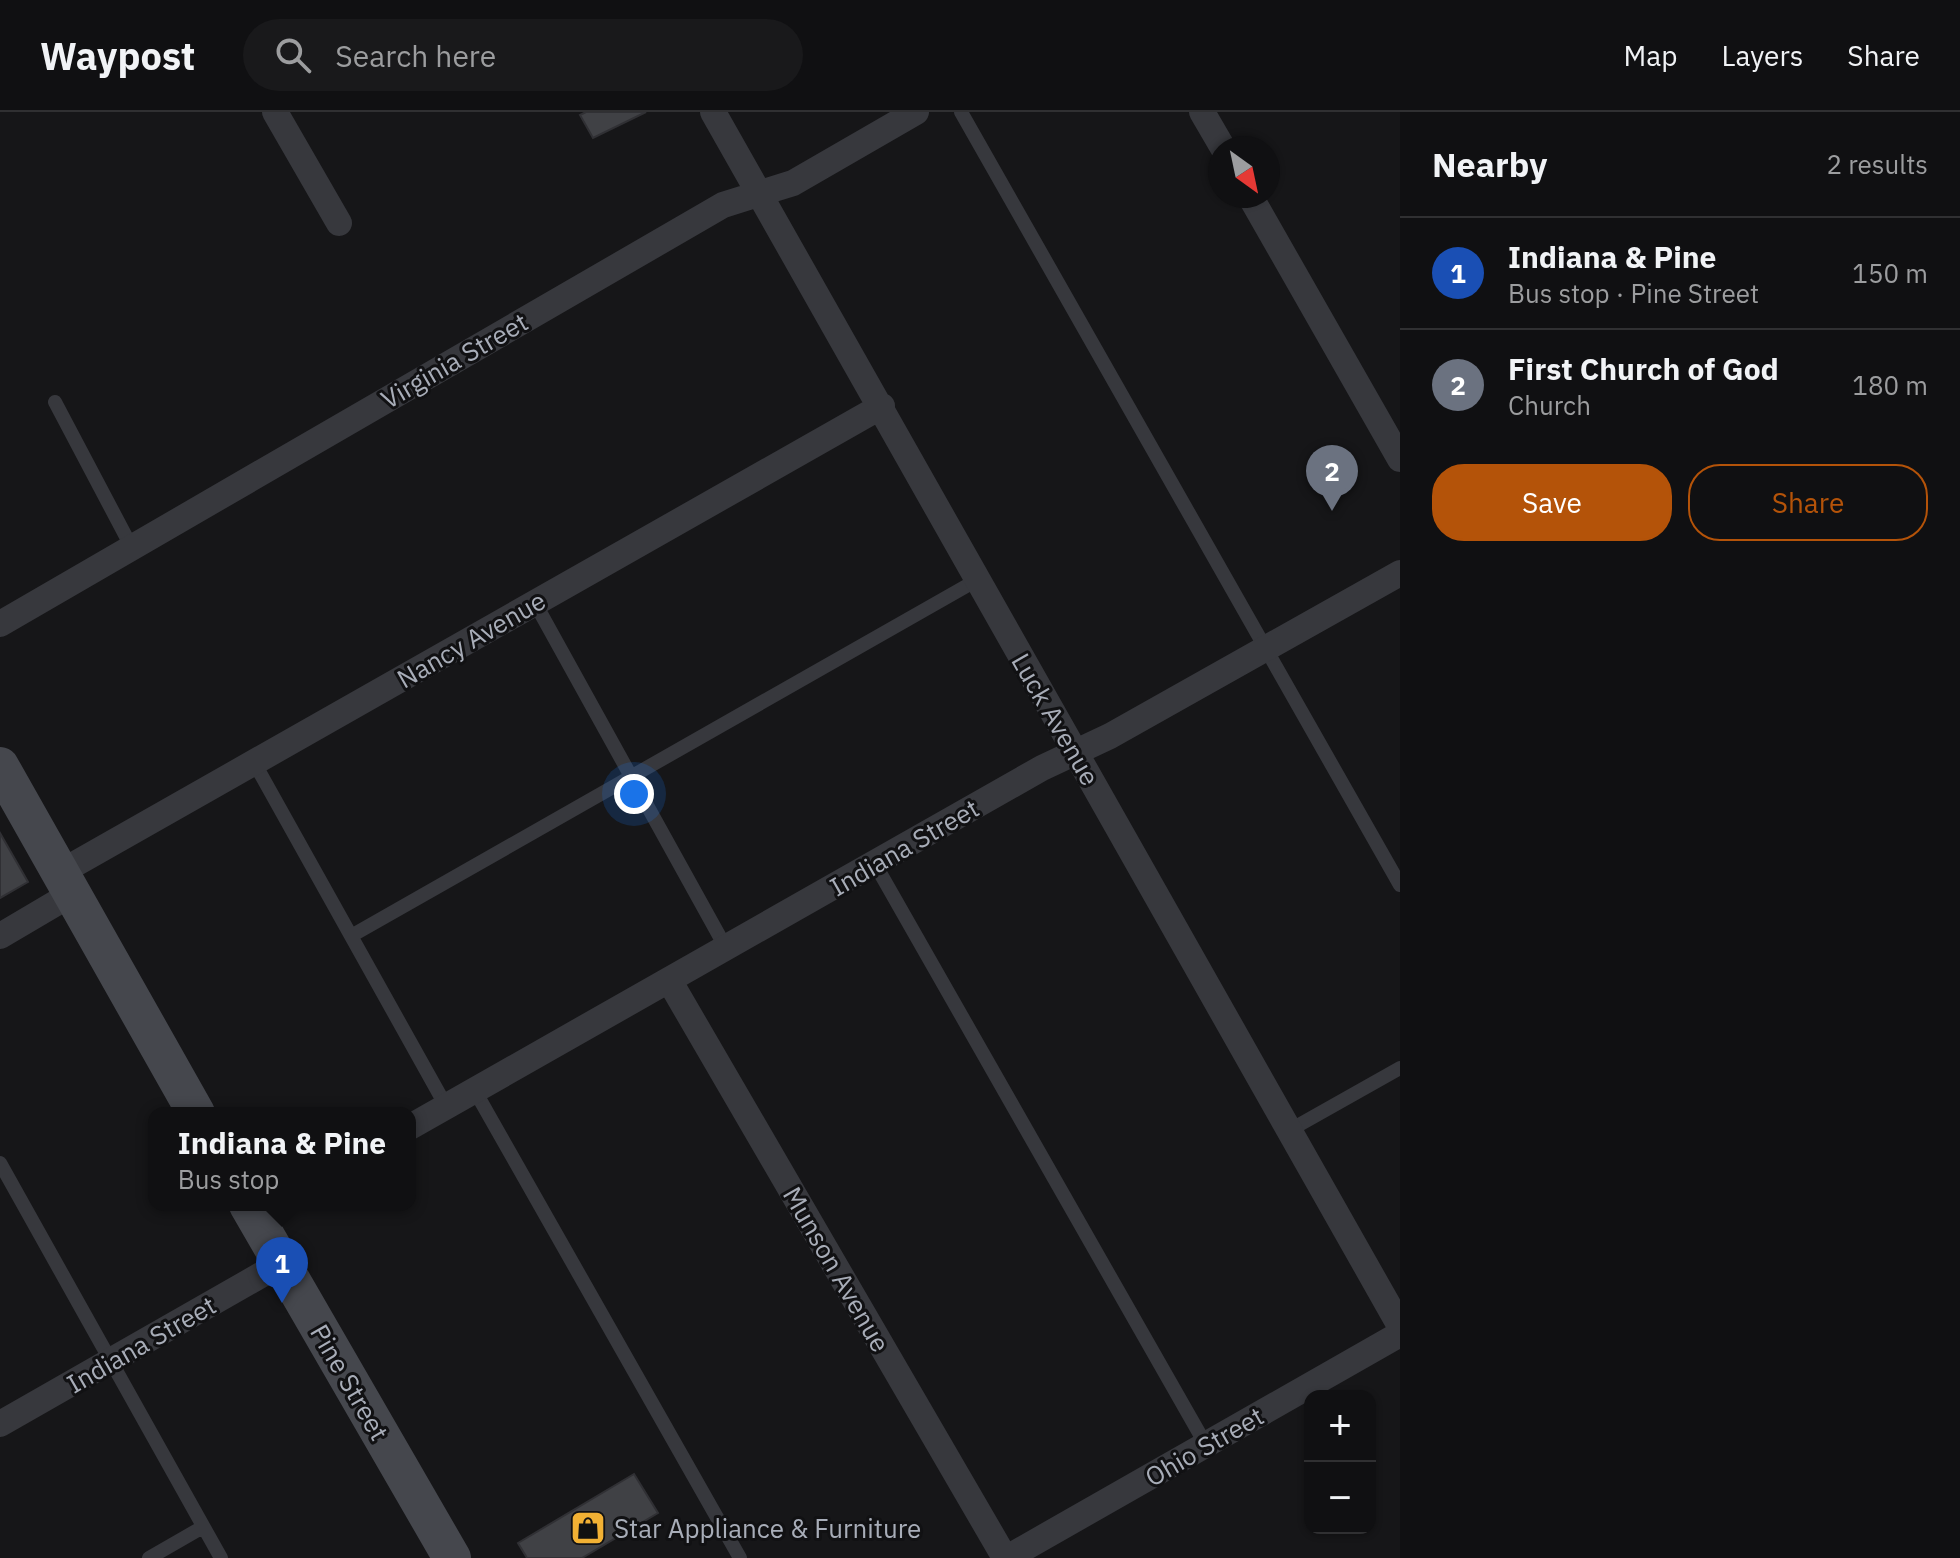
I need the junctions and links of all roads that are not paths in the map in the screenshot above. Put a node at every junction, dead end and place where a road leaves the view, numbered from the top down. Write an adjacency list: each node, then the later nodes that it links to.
1 (275, 112): 9 (street)
2 (713, 112): 7 (street, Luck Avenue)
3 (916, 112): 7 (street, Virginia Street)
4 (961, 112): 18 (lane)
5 (1202, 112): 6 (street)
6 (1216, 136)
7 (759, 193): 11 (street, Luck Avenue); 13 (street, Virginia Street)
8 (1257, 208): 12 (street)
9 (339, 223)
10 (55, 402): 13 (lane)
11 (882, 406): 15 (street, Luck Avenue); 16 (street, Nancy Avenue)
12 (1400, 459)
13 (131, 546): 17 (street, Virginia Street)
14 (1400, 573): 18 (street, Indiana Street)
15 (977, 580): 19 (street, Luck Avenue); 22 (lane)
16 (535, 603): 20 (street, Nancy Avenue); 22 (lane)
17 (0, 624)
18 (1264, 651): 19 (street, Indiana Street); 25 (lane)
19 (1075, 752): 23 (street, Indiana Street); 35 (street, Luck Avenue)
20 (255, 764): 24 (street, Nancy Avenue); 27 (lane)
21 (0, 766): 24 (main road)
22 (630, 776): 27 (lane); 28 (lane)
23 (875, 864): 28 (street, Indiana Street); 44 (lane)
24 (67, 883): 26 (street, Nancy Avenue); 33 (main road)
25 (1400, 885)
26 (0, 936)
27 (351, 936): 32 (lane)
28 (726, 948): 29 (street, Indiana Street)
29 (669, 980): 31 (street, Indiana Street); 50 (street, Munson Avenue)
30 (1400, 1068): 35 (lane)
31 (475, 1091): 32 (street, Indiana Street); 49 (lane)
32 (446, 1106): 34 (street, Indiana Street)
33 (193, 1107)
34 (416, 1124)
35 (1290, 1130): 40 (street, Luck Avenue)
36 (0, 1163): 37 (lane)
37 (4, 1180): 42 (lane)
38 (260, 1211): 39 (main road, Pine Street)
39 (282, 1263): 42 (street, Indiana Street); 48 (main road, Pine Street)
40 (1400, 1326)
41 (1400, 1334): 44 (street, Ohio Street)
42 (109, 1362): 43 (street, Indiana Street); 45 (lane)
43 (0, 1424)
44 (1206, 1445): 50 (street, Ohio Street)
45 (203, 1527): 46 (lane); 47 (lane)
46 (149, 1558)
47 (221, 1558)
48 (452, 1558)
49 (740, 1558)
50 (1006, 1558)

